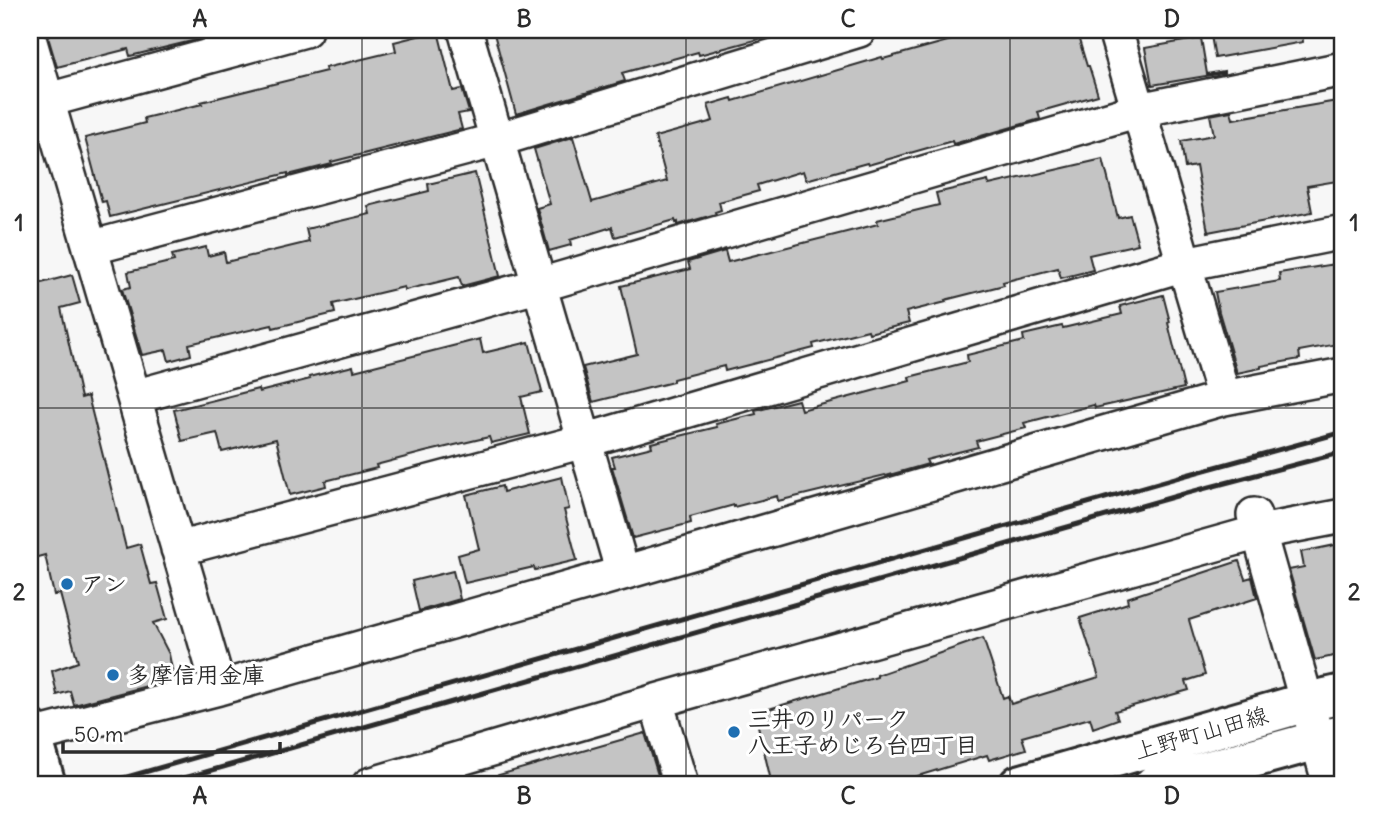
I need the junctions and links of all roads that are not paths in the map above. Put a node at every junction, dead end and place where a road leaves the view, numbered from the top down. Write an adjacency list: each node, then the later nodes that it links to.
1 (305, 30): 7 (street)
2 (466, 30): 9 (street)
3 (859, 30): 9 (street)
4 (1115, 30): 8 (street)
5 (30, 42): 7 (street)
6 (1343, 69): 8 (street)
7 (38, 103): 11 (street)
8 (1139, 110): 12 (street); 13 (street)
9 (497, 140): 11 (street); 13 (street)
10 (1343, 232): 12 (street)
11 (90, 248): 15 (street)
12 (1185, 264): 16 (street); 17 (street)
13 (540, 285): 15 (street); 17 (street)
14 (1343, 375): 16 (street)
15 (134, 397): 20 (street)
16 (1224, 398): 21 (street)
17 (584, 440): 20 (street); 21 (street)
18 (1343, 516): 19 (street)
19 (1256, 523): 24 (street); 25 (street)
20 (178, 549): 22 (street)
21 (623, 573): 22 (street)
22 (219, 688): 27 (street)
23 (1343, 694): 25 (street, 上野町山田線)
24 (656, 701): 29 (street); 30 (street)
25 (1307, 702): 26 (street); 28 (street, 上野町山田線)
26 (1330, 738): 32 (street, 上野町山田線); 33 (street)
27 (38, 764)
28 (1096, 774): 31 (street, 上野町山田線)
29 (369, 785)
30 (681, 785)
31 (1019, 785)
32 (1154, 785)
33 (1330, 785)

